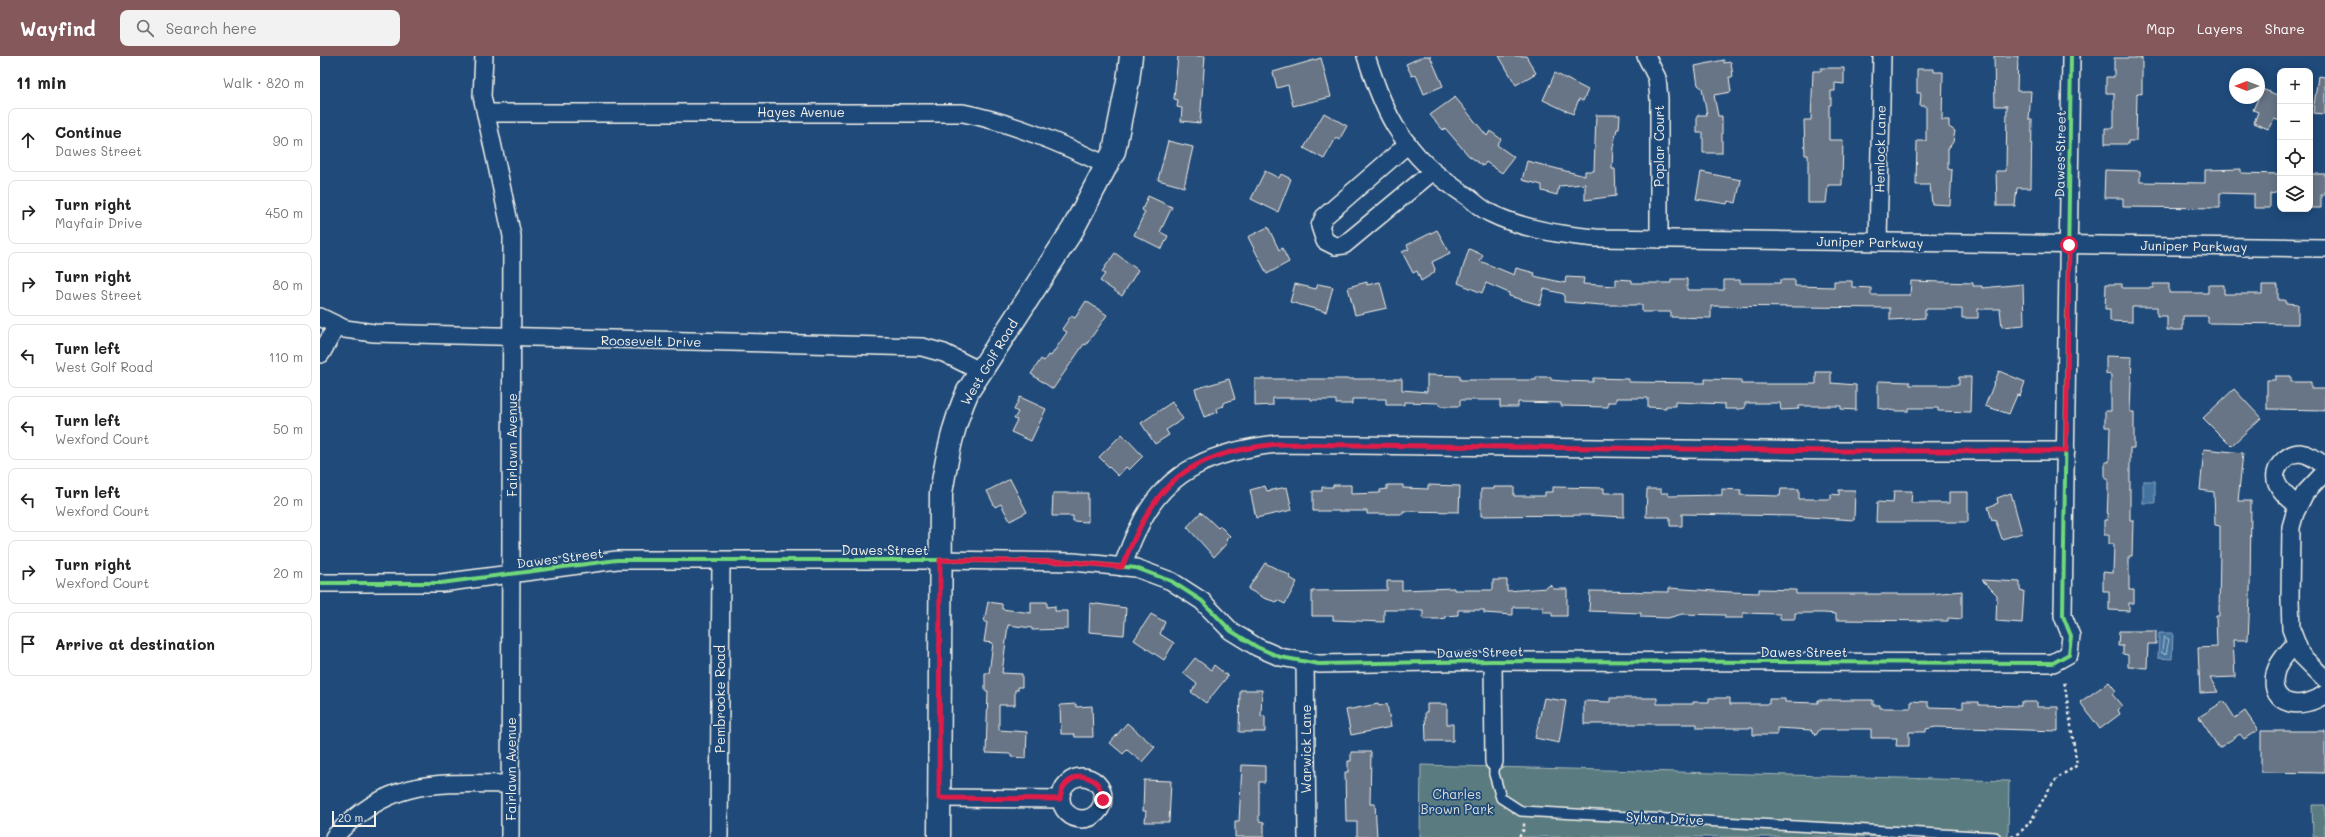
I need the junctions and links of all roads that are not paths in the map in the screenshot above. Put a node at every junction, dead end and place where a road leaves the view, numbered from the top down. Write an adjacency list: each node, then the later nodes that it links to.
1 (484, 56): 7 (street, Fairlawn Avenue)
2 (1131, 56): 9 (street, West Golf Road)
3 (1366, 56): 8 (street, Juniper Parkway)
4 (1646, 56): 11 (street, Poplar Court)
5 (1882, 56): 12 (street, Hemlock Lane)
6 (2071, 56): 13 (street, Dawes Street)
7 (486, 113): 9 (street, Hayes Avenue); 17 (street, Fairlawn Avenue)
8 (1408, 144): 10 (street, Juniper Parkway); 10 (street)
9 (1106, 165): 19 (street, West Golf Road)
10 (1432, 172): 11 (street, Juniper Parkway)
11 (1658, 239): 12 (street, Juniper Parkway)
12 (1878, 242): 13 (street, Juniper Parkway)
13 (2069, 245): 14 (street, Juniper Parkway); 20 (street, Dawes Street)
14 (2325, 248)
15 (320, 317): 16 (street, Roosevelt Drive)
16 (337, 325): 17 (street, Roosevelt Drive); 18 (street)
17 (512, 338): 19 (street, Roosevelt Drive); 27 (street, Fairlawn Avenue)
18 (321, 354)
19 (980, 371): 24 (street, West Golf Road)
20 (2066, 451): 26 (street); 30 (street, Dawes Street)
21 (2325, 466): 23 (street)
22 (2325, 472): 23 (street)
23 (2298, 506): 29 (street)
24 (940, 560): 25 (street, Dawes Street); 26 (street, Dawes Street); 36 (street, West Golf Road)
25 (720, 561): 27 (street, Dawes Street); 41 (street, Pembrooke Road)
26 (1122, 567): 31 (street, Dawes Street)
27 (511, 574): 28 (street, Dawes Street); 35 (street, Fairlawn Avenue)
28 (320, 583)
29 (2296, 643): 32 (street); 33 (street)
30 (1493, 661): 31 (street, Dawes Street); 34 (street, Sylvan Drive)
31 (1305, 662): 43 (street, Warwick Lane)
32 (2325, 678)
33 (2325, 694)
34 (1494, 762): 38 (lane, Sylvan Drive)
35 (510, 784): 39 (street); 40 (street, Fairlawn Avenue)
36 (939, 798): 37 (street); 42 (street, West Golf Road)
37 (1060, 799)
38 (1995, 836)
39 (334, 837)
40 (510, 837)
41 (719, 837)
42 (939, 837)
43 (1307, 837)

